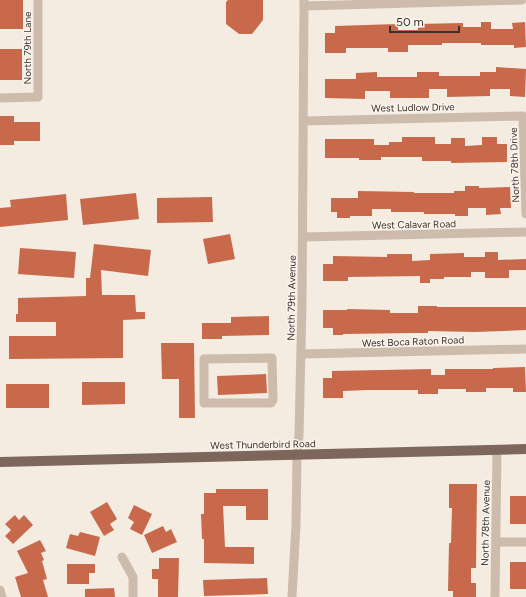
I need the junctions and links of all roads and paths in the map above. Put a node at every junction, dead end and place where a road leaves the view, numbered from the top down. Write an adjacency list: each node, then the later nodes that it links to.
1 (38, 0): 4 (street, North 79th Lane)
2 (522, 0): 3 (street)
3 (304, 3): 6 (street, North 79th Avenue)
4 (0, 98)
5 (523, 116): 6 (street, West Ludlow Drive); 7 (street, North 78th Drive)
6 (304, 121): 9 (street, North 79th Avenue)
7 (526, 214)
8 (526, 232): 9 (street, West Calavar Road)
9 (303, 237): 11 (street, North 79th Avenue)
10 (526, 348): 11 (street, West Boca Raton Road)
11 (301, 354): 15 (street, North 79th Avenue)
12 (204, 403): 12 (street)
13 (526, 449): 14 (main road, West Thunderbird Road)
14 (497, 450): 15 (main road, West Thunderbird Road); 17 (street, North 78th Avenue)
15 (297, 456): 16 (main road, West Thunderbird Road); 23 (street, North 79th Avenue)
16 (0, 462)
17 (496, 542): 18 (street); 24 (street, North 78th Avenue)
18 (526, 542)
19 (122, 557): 22 (street)
20 (0, 590): 21 (street)
21 (2, 597)
22 (133, 597)
23 (292, 597)
24 (495, 597)

